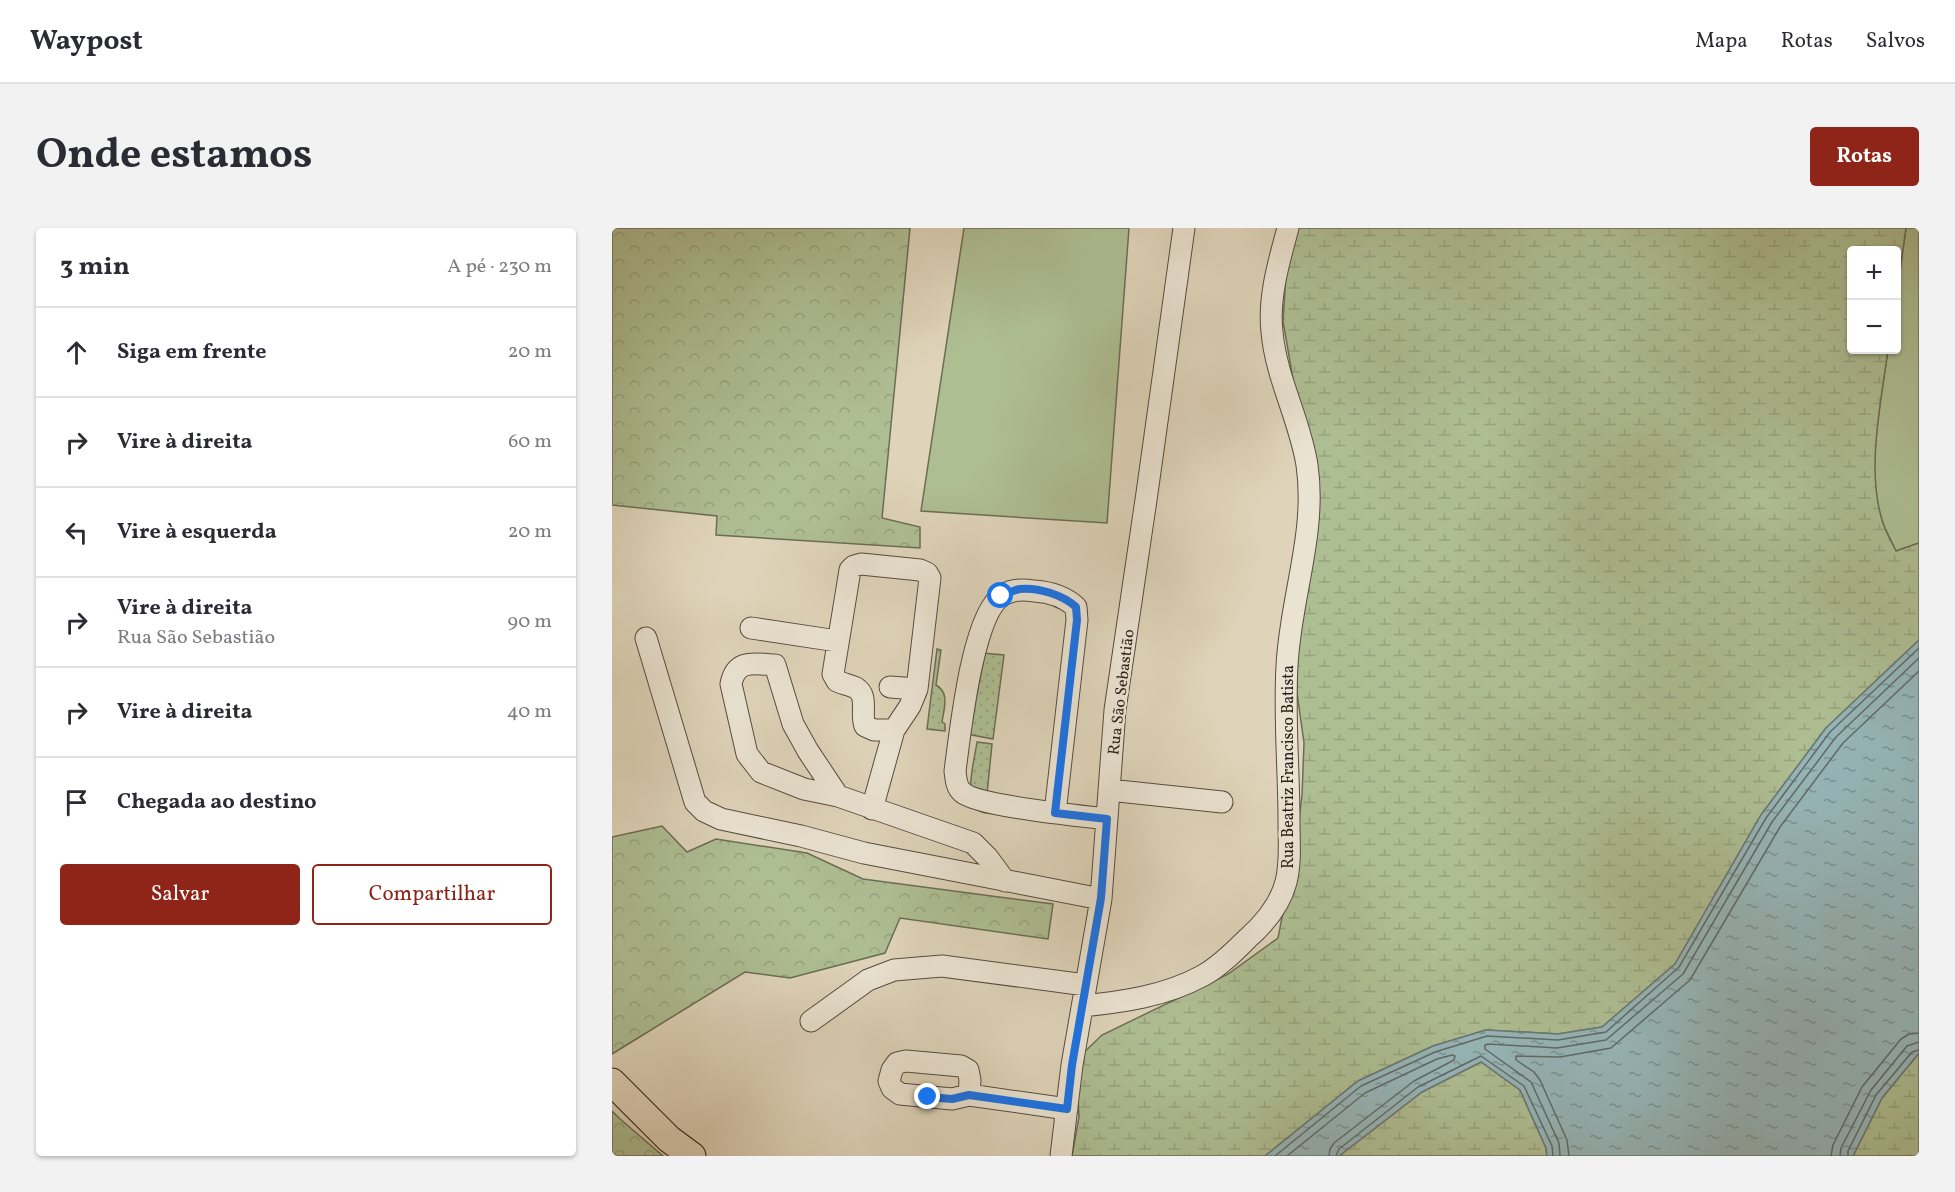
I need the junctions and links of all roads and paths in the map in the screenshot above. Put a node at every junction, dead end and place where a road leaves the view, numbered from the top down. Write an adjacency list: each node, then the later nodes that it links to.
1 (1184, 228): 11 (street, Rua São Sebastião)
2 (1288, 228): 20 (street, Rua Beatriz Francisco Batista)
3 (751, 628): 4 (street)
4 (778, 632): 6 (street); 7 (street)
5 (646, 638): 17 (street)
6 (837, 641): 9 (street); 10 (street)
7 (775, 665): 12 (street); 12 (street)
8 (890, 687): 9 (street)
9 (917, 689): 10 (street)
10 (894, 730): 14 (street)
11 (1109, 790): 13 (street); 16 (street, Rua São Sebastião)
12 (838, 796): 14 (street)
13 (1222, 801)
14 (872, 808): 17 (street)
15 (1055, 813): 15 (street); 16 (street)
16 (1107, 819): 18 (street, Rua São Sebastião)
17 (1005, 882): 18 (street)
18 (1101, 898): 19 (street, Rua São Sebastião)
19 (1086, 985): 20 (street, Rua São Sebastião); 21 (street)
20 (1082, 1006): 24 (street, Rua São Sebastião)
21 (811, 1021)
22 (612, 1083): 25 (main road)
23 (969, 1095): 24 (street)
24 (1067, 1109): 26 (street, Rua São Sebastião)
25 (692, 1156)
26 (1061, 1156)

